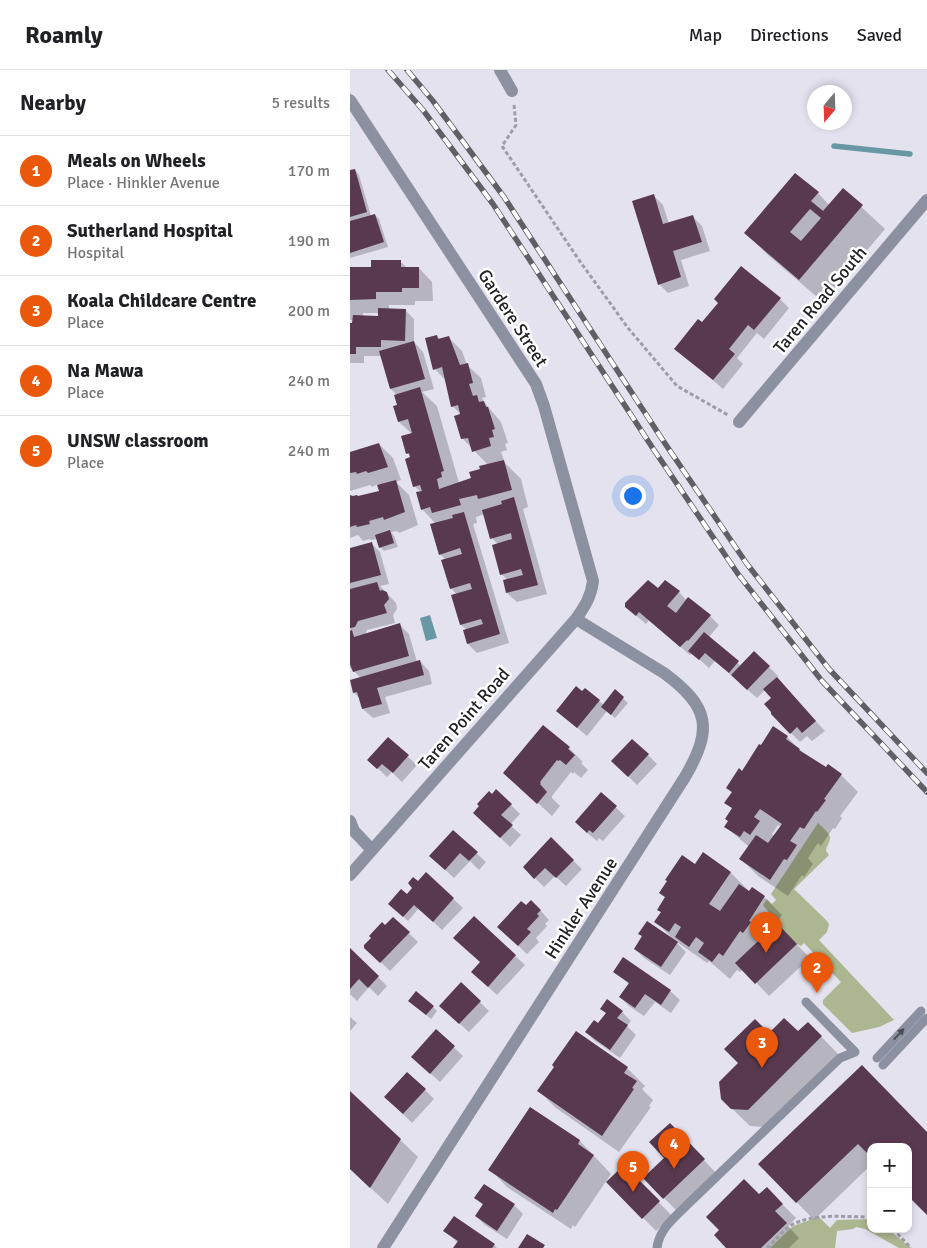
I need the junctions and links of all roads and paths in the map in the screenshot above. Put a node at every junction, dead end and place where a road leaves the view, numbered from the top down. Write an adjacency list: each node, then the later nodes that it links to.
1 (500, 70): 2 (street)
2 (512, 90): 5 (path)
3 (350, 100): 6 (street, Gardere Street)
4 (927, 200): 5 (street, Taren Road South)
5 (739, 422)
6 (593, 581): 7 (street, Taren Point Road)
7 (576, 619): 9 (street, Taren Point Road); 16 (street, Hinkler Avenue)
8 (350, 821): 9 (street)
9 (372, 850): 10 (street, Taren Point Road)
10 (350, 875)
11 (806, 1002): 17 (lane)
12 (924, 1014): 13 (lane)
13 (880, 1062)
14 (867, 1217): 18 (path)
15 (897, 1233): 19 (path)
16 (383, 1248)
17 (657, 1248)
18 (767, 1248)
19 (912, 1248)

